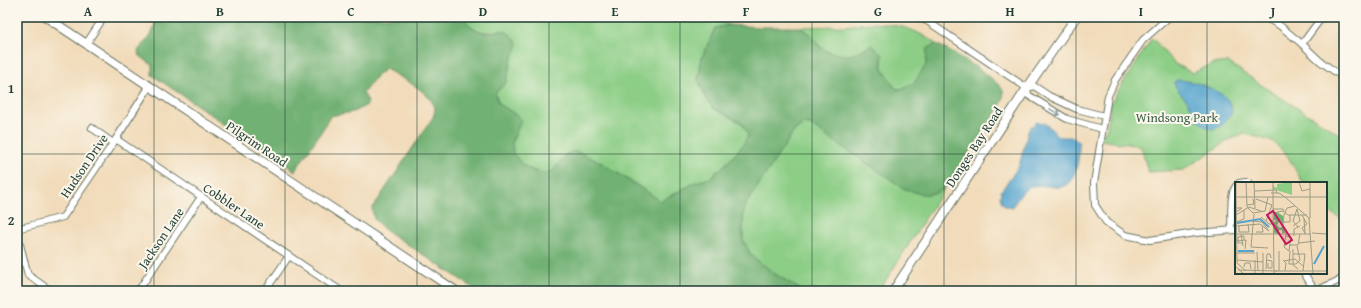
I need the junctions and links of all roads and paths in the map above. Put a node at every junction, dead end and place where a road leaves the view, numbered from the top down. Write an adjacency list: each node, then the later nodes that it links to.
1 (46, 17): 8 (street, Pilgrim Road)
2 (104, 17): 8 (street)
3 (918, 17): 12 (street)
4 (1076, 17): 12 (street, Donges Bay Road)
5 (1169, 17): 13 (street)
6 (1264, 17): 9 (street)
7 (1322, 17): 9 (street)
8 (86, 44): 11 (street, Pilgrim Road)
9 (1302, 44): 10 (street)
10 (1344, 78)
11 (149, 87): 16 (street, Hudson Drive); 29 (street, Pilgrim Road)
12 (1027, 88): 13 (street); 15 (street, one-way to 15); 30 (street, Donges Bay Road)
13 (1104, 116): 15 (street)
14 (92, 128): 16 (street, Cobbler Lane)
15 (1102, 129): 20 (street)
16 (115, 141): 18 (street, Cobbler Lane); 19 (street, Hudson Drive)
17 (1235, 188): 20 (street)
18 (201, 197): 22 (street, Cobbler Lane); 26 (street, Jackson Lane)
19 (17, 229)
20 (1234, 230)
21 (17, 233): 25 (street)
22 (289, 256): 27 (street); 28 (street, Cobbler Lane)
23 (1305, 274): 31 (street)
24 (1344, 278): 31 (street)
25 (51, 291)
26 (138, 291)
27 (265, 291)
28 (341, 291)
29 (456, 291)
30 (893, 291)
31 (1316, 291)

